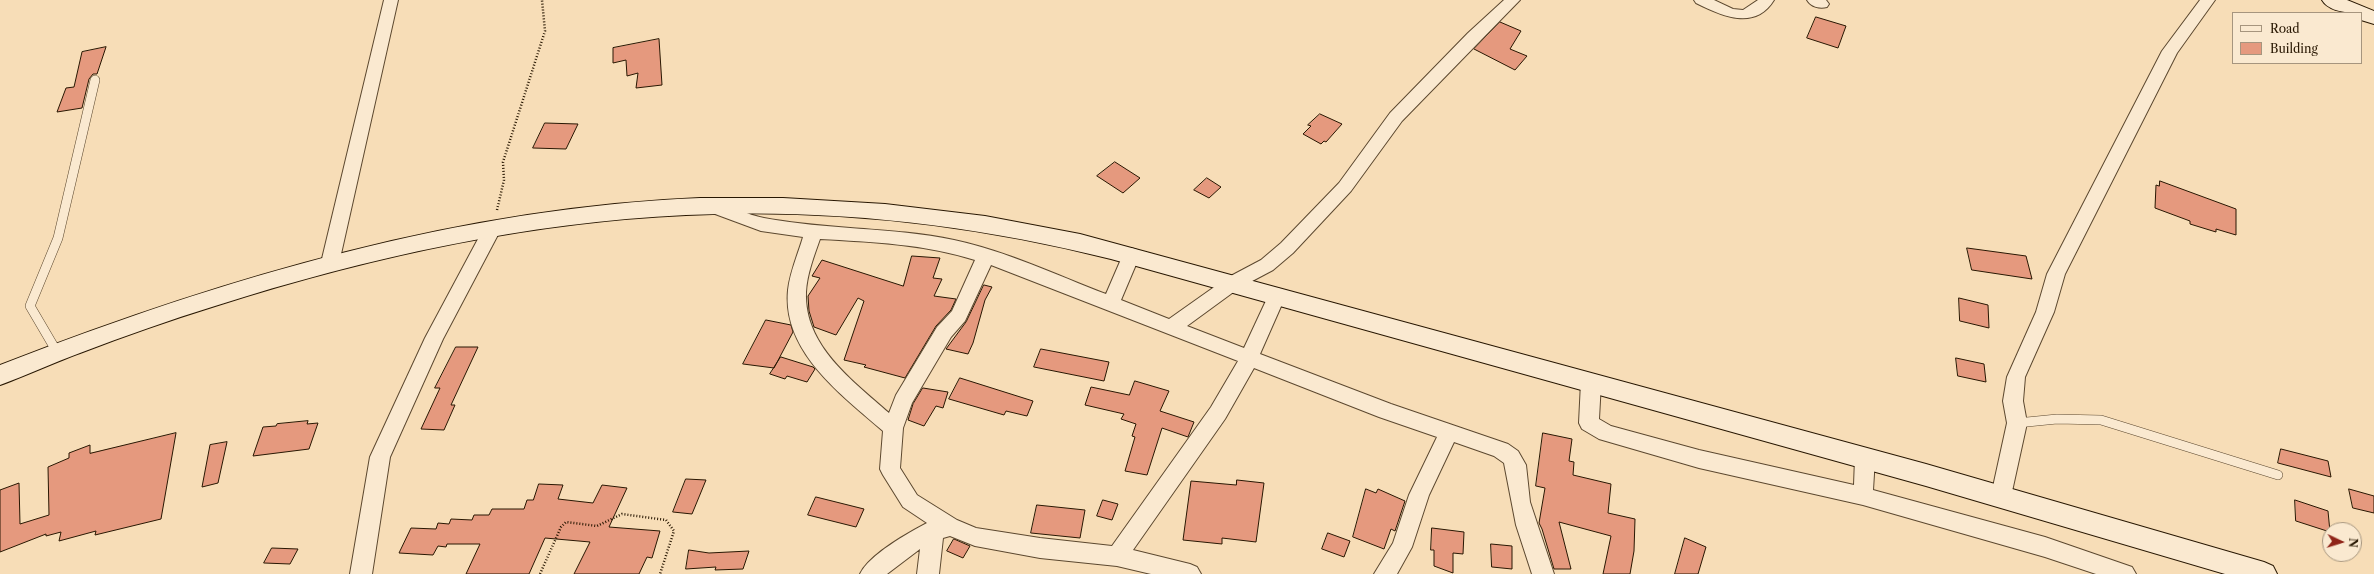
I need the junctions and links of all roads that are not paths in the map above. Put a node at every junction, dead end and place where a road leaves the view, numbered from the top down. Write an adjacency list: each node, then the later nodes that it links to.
1 (391, 0): 16 (street)
2 (1513, 0): 17 (street)
3 (1700, 0): 4 (street)
4 (1767, 0)
5 (2208, 0): 25 (street)
6 (2331, 0): 7 (main road)
7 (2360, 12)
8 (2362, 13): 9 (main road)
9 (2374, 18)
10 (95, 80): 21 (lane)
11 (714, 206): 12 (main road); 13 (street); 14 (main road)
12 (492, 229): 16 (main road); 36 (street)
13 (813, 232): 15 (street); 26 (street)
14 (1132, 255): 17 (main road); 19 (street)
15 (986, 256): 19 (street); 26 (street)
16 (330, 263): 21 (main road)
17 (1233, 283): 18 (main road); 20 (street)
18 (1277, 295): 22 (street); 24 (main road)
19 (1111, 303): 20 (street)
20 (1170, 328): 22 (street)
21 (57, 352): 23 (main road)
22 (1249, 359): 27 (street); 33 (street)
23 (0, 375)
24 (1591, 382): 28 (main road); 30 (street)
25 (2018, 423): 29 (lane); 31 (street)
26 (893, 428): 32 (street)
27 (1449, 432): 40 (street); 41 (street)
28 (1865, 458): 30 (street); 31 (main road)
29 (2278, 475)
30 (1863, 496): 35 (street)
31 (2001, 496): 42 (main road)
32 (941, 528): 33 (street); 37 (street); 38 (street)
33 (1117, 556): 34 (street)
34 (1146, 569): 39 (street)
35 (2117, 573)
36 (361, 574)
37 (871, 574)
38 (928, 574)
39 (1190, 574)
40 (1385, 574)
41 (1543, 574)
42 (2264, 574)

